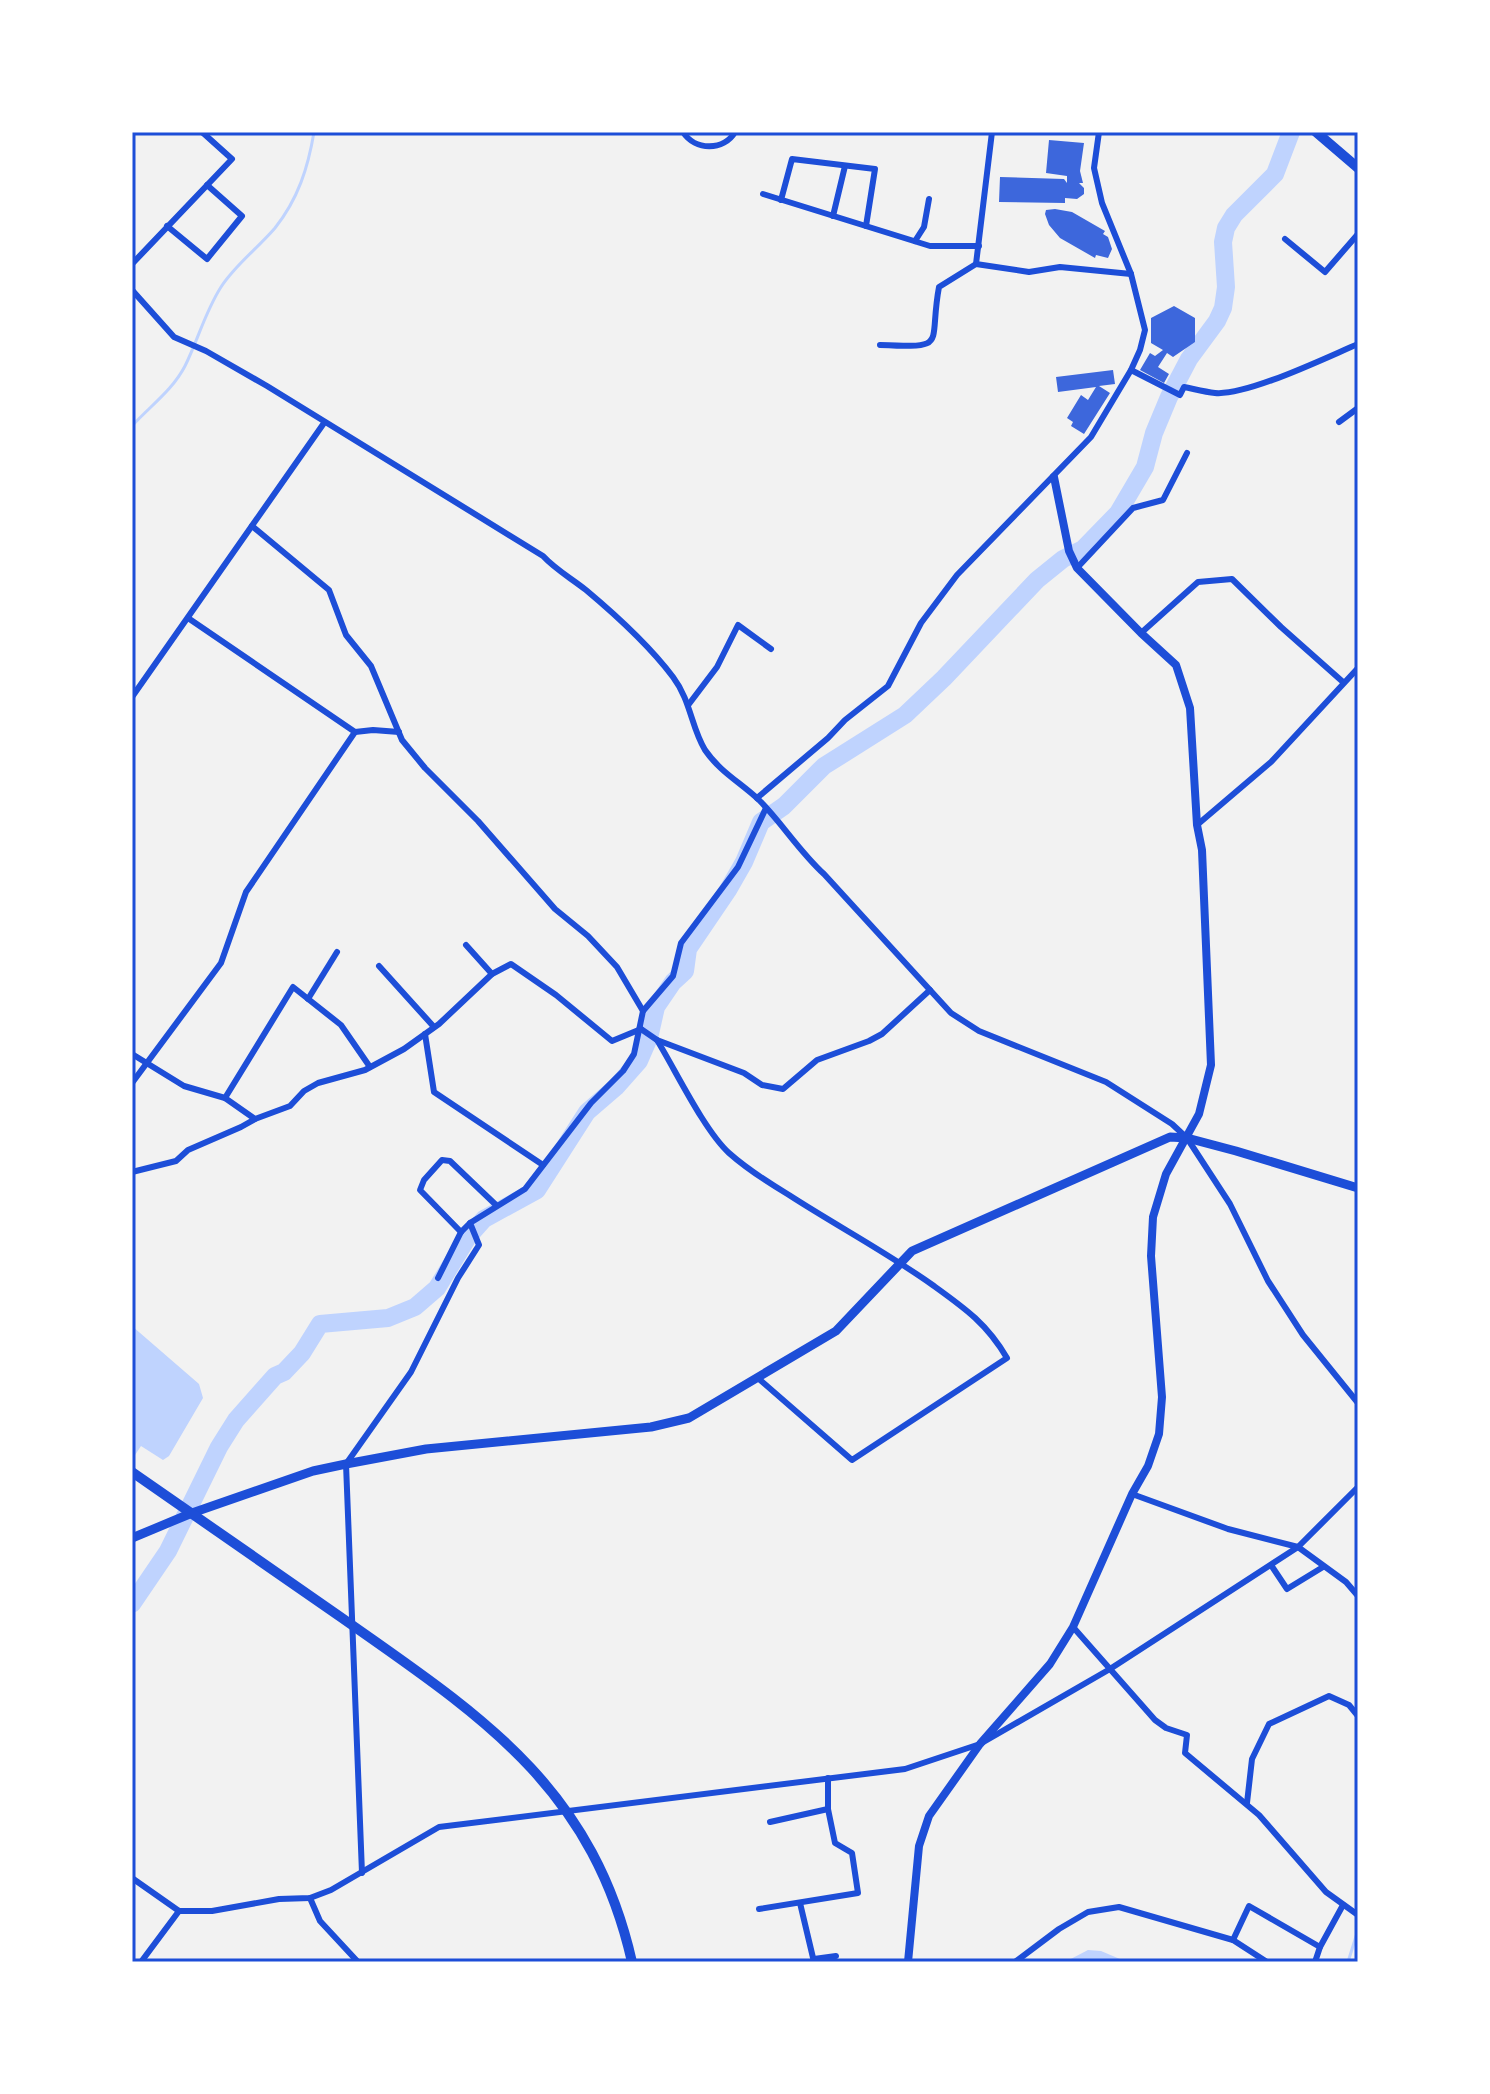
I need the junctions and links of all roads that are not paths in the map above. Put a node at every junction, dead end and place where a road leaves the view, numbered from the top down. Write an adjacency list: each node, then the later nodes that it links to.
1 (202, 132): 9 (street)
2 (683, 132): 3 (street)
3 (735, 132)
4 (992, 132): 19 (street)
5 (1099, 132): 22 (street)
6 (1316, 132): 8 (main road)
7 (845, 166): 12 (street); 13 (street); 15 (street)
8 (1358, 168)
9 (207, 185): 14 (street); 14 (street)
10 (763, 194): 12 (street)
11 (929, 199): 18 (street)
12 (781, 200): 13 (street)
13 (833, 216): 15 (street)
14 (167, 226): 20 (street)
15 (866, 226): 18 (street)
16 (1358, 234): 17 (street)
17 (1285, 239)
18 (915, 241): 19 (street)
19 (979, 246): 21 (street)
20 (132, 264)
21 (976, 264): 22 (street); 25 (street)
22 (1131, 274): 26 (street)
23 (132, 290): 29 (street)
24 (1358, 344): 26 (street)
25 (880, 345)
26 (1131, 370): 31 (street)
27 (1358, 408): 28 (street)
28 (1339, 422)
29 (324, 423): 32 (street); 40 (street)
30 (1187, 453): 33 (street)
31 (1054, 477): 33 (street); 43 (street)
32 (252, 526): 34 (street); 42 (street)
33 (1076, 565): 35 (street)
34 (188, 618): 39 (street); 41 (street)
35 (1141, 633): 38 (street); 45 (street)
36 (771, 649): 40 (street)
37 (1358, 668): 38 (street)
38 (1343, 682): 45 (street)
39 (132, 697)
40 (689, 704): 43 (street)
41 (355, 732): 42 (street); 58 (street)
42 (399, 732): 52 (street)
43 (757, 798): 44 (street)
44 (768, 810): 50 (street); 52 (street)
45 (1197, 825): 63 (street)
46 (466, 945): 49 (street)
47 (337, 952): 51 (street)
48 (379, 966): 53 (street)
49 (492, 974): 53 (street); 54 (street)
50 (930, 990): 56 (street); 63 (street)
51 (308, 999): 59 (street); 61 (street)
52 (643, 1011): 54 (street)
53 (434, 1027): 55 (street)
54 (644, 1031): 56 (street); 64 (street)
55 (425, 1034): 59 (street); 64 (street)
56 (657, 1040): 70 (street)
57 (132, 1054): 58 (street)
58 (147, 1064): 60 (street); 61 (street)
59 (370, 1067): 62 (street)
60 (132, 1083)
61 (225, 1098): 62 (street)
62 (255, 1119): 65 (street)
63 (1187, 1138): 66 (main road); 70 (main road); 73 (street); 77 (street)
64 (543, 1165): 67 (street)
65 (132, 1172)
66 (1358, 1188)
67 (496, 1205): 68 (street); 69 (street)
68 (471, 1225): 69 (street); 74 (street)
69 (461, 1232): 71 (street)
70 (900, 1262): 72 (main road); 72 (street)
71 (438, 1278)
72 (759, 1379): 74 (main road)
73 (1358, 1403)
74 (346, 1464): 78 (main road); 84 (street)
75 (132, 1472): 78 (main road)
76 (1358, 1487): 80 (street)
77 (1132, 1494): 80 (street); 85 (street)
78 (188, 1510): 79 (main road); 84 (main road)
79 (132, 1538)
80 (1298, 1547): 81 (street); 82 (street)
81 (1271, 1565): 82 (street); 86 (street)
82 (1323, 1567): 83 (street)
83 (1358, 1596)
84 (351, 1625): 92 (main road); 94 (street)
85 (1073, 1627): 86 (street); 88 (street)
86 (1110, 1669): 88 (street); 90 (street)
87 (1358, 1716): 90 (street)
88 (980, 1744): 89 (street); 111 (street)
89 (828, 1778): 91 (street); 92 (street)
90 (1247, 1803): 98 (street)
91 (828, 1809): 93 (street); 97 (street)
92 (566, 1811): 94 (street); 110 (main road)
93 (770, 1822)
94 (362, 1873): 96 (street)
95 (132, 1878): 100 (street)
96 (310, 1898): 100 (street); 104 (street)
97 (800, 1903): 99 (street); 106 (street)
98 (1343, 1905): 101 (street); 103 (street)
99 (759, 1909)
100 (179, 1911): 107 (street)
101 (1358, 1915)
102 (1233, 1940): 103 (street); 112 (street); 113 (street)
103 (1320, 1947): 114 (street)
104 (349, 1955): 108 (street); 109 (street)
105 (836, 1956): 106 (street)
106 (814, 1960)
107 (141, 1962)
108 (341, 1962)
109 (358, 1962)
110 (632, 1962)
111 (908, 1962)
112 (1015, 1962)
113 (1267, 1962)
114 (1315, 1962)

